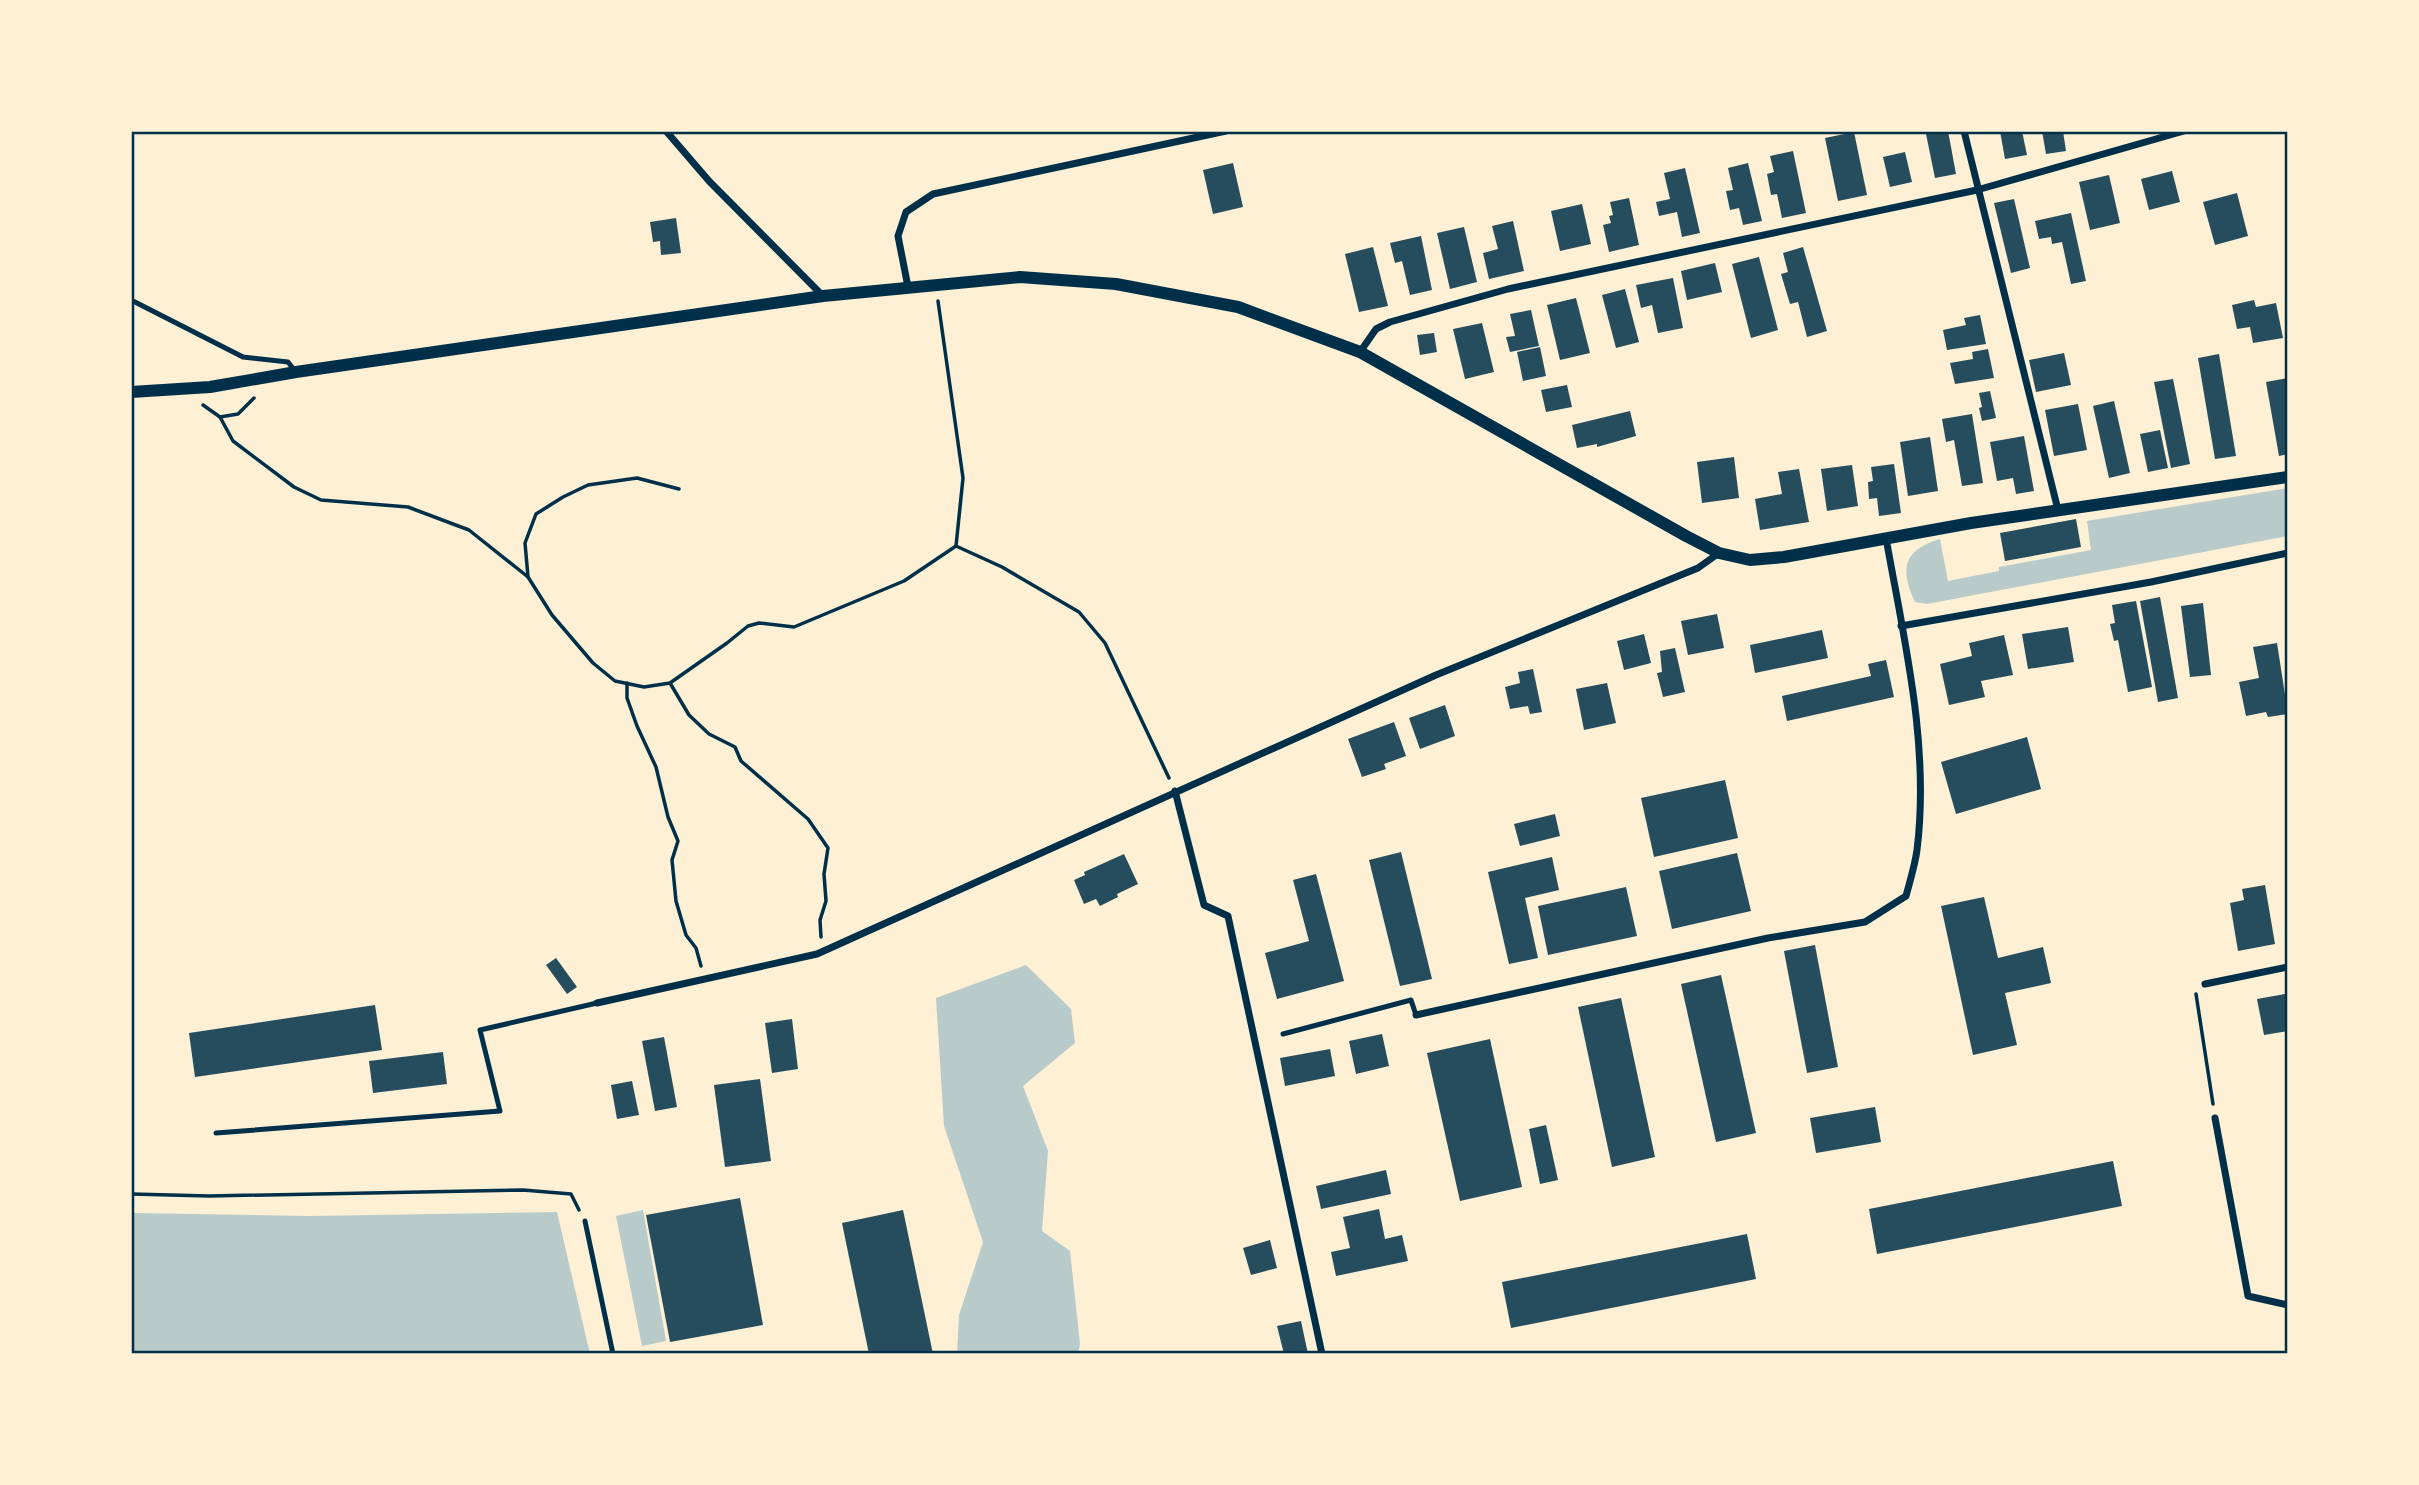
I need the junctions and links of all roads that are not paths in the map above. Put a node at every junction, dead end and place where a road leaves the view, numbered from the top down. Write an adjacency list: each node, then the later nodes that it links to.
1 (666, 131): 7 (street)
2 (1226, 131): 6 (street)
3 (1964, 131): 5 (street)
4 (2184, 131): 5 (street)
5 (1977, 190): 9 (street); 13 (street)
6 (908, 287): 7 (street); 9 (street)
7 (822, 296): 10 (street)
8 (131, 300): 10 (lane)
9 (1360, 352): 16 (street)
10 (296, 372): 11 (street)
11 (131, 392)
12 (2288, 477): 13 (street)
13 (2058, 510): 14 (street)
14 (1886, 538): 16 (street); 17 (street)
15 (2288, 553): 17 (street)
16 (1719, 554): 18 (street)
17 (1901, 626): 22 (street)
18 (1175, 791): 21 (street); 29 (street)
19 (2288, 967): 20 (street)
20 (2205, 984)
21 (597, 1003): 25 (lane)
22 (1416, 1016): 23 (lane)
23 (1283, 1034)
24 (2215, 1118): 27 (street)
25 (216, 1133)
26 (585, 1221): 28 (lane)
27 (2288, 1305)
28 (613, 1354)
29 (1322, 1354)

